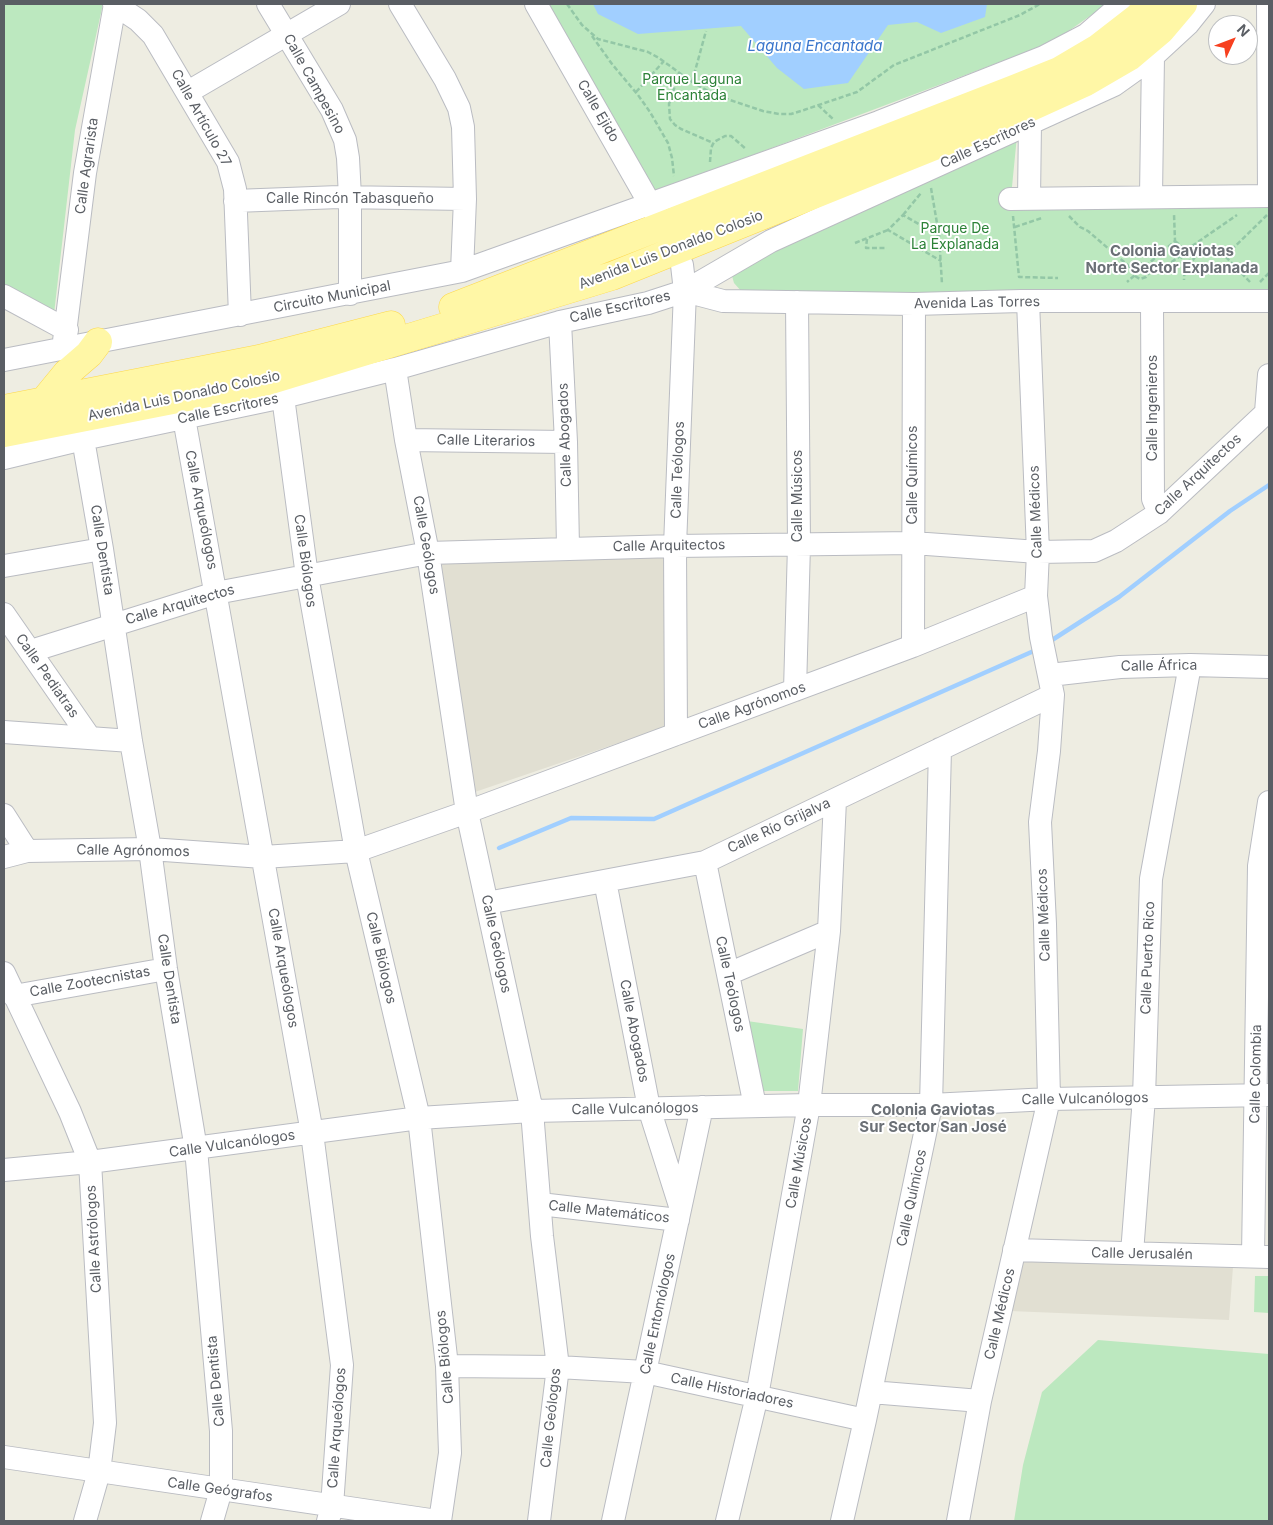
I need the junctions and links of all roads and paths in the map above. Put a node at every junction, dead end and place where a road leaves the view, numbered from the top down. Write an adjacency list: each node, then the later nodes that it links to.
1 (115, 4): 20 (street, Calle Artículo 27); 74 (street, Calle Agrarista)
2 (268, 4): 15 (street, Calle Campesino)
3 (339, 4): 15 (street)
4 (400, 4): 29 (street)
5 (536, 4): 32 (street, Calle Ejido)
6 (567, 4): 14 (path)
7 (1040, 4): 19 (path)
8 (1122, 4): 24 (street)
9 (1150, 4): 80 (main road, Avenida Luis Donaldo Colosio)
10 (1183, 4): 84 (main road, Avenida Luis Donaldo Colosio)
11 (1204, 4): 16 (street, Calle Escritores)
12 (1268, 4): 27 (street)
13 (706, 31): 19 (path)
14 (590, 33): 17 (path); 21 (path)
15 (286, 34): 20 (street); 28 (street, Calle Campesino)
16 (1153, 56): 22 (street, Calle Escritores); 26 (street)
17 (664, 61): 18 (path); 21 (path)
18 (679, 73): 19 (path); 23 (path)
19 (692, 82)
20 (188, 92): 30 (street, Calle Artículo 27)
21 (636, 92): 32 (path)
22 (1030, 123): 31 (street); 56 (street, Calle Escritores)
23 (713, 143): 24 (path); 25 (path)
24 (756, 165): 25 (street)
25 (712, 181): 32 (street)
26 (1151, 196): 27 (street); 31 (street)
27 (1269, 196)
28 (350, 197): 29 (street, Calle Rincón Tabasqueño); 30 (street, Calle Rincón Tabasqueño); 63 (street, Calle Campesino)
29 (465, 199): 54 (street)
30 (235, 201): 72 (street, Calle Artículo 27)
31 (1017, 203): 39 (path)
32 (661, 206): 54 (street, Circuito Municipal)
33 (1066, 213): 53 (path)
34 (1174, 213): 43 (path)
35 (1269, 213): 57 (path)
36 (1238, 214): 45 (path)
37 (903, 215): 40 (path); 41 (path); 41 (path)
38 (1048, 216): 39 (path)
39 (1015, 227): 59 (path)
40 (888, 230): 42 (path); 49 (path)
41 (939, 235): 49 (path)
42 (866, 239): 44 (path); 47 (path)
43 (1175, 241): 46 (path); 51 (path)
44 (855, 243)
45 (1192, 246): 46 (path); 50 (path)
46 (1182, 247): 48 (path)
47 (887, 248)
48 (1180, 256): 50 (path); 55 (path)
49 (941, 262): 69 (path)
50 (1185, 262): 60 (path)
51 (1148, 264): 53 (path); 55 (path)
52 (682, 265): 62 (street, Calle Teólogos)
53 (1131, 268): 58 (path)
54 (462, 271): 63 (street, Circuito Municipal)
55 (1151, 271): 58 (path)
56 (715, 272): 62 (street, Calle Escritores); 65 (street)
57 (1269, 272)
58 (1135, 275): 61 (path)
59 (1058, 278)
60 (1184, 280)
61 (1124, 285)
62 (685, 291): 65 (street, Avenida Las Torres); 73 (street, Calle Escritores); 92 (street, Calle Teólogos)
63 (350, 294): 72 (street, Circuito Municipal)
64 (4, 296): 74 (street)
65 (723, 301): 67 (street, Avenida Las Torres)
66 (1028, 301): 69 (street, Avenida Las Torres); 70 (street, Avenida Las Torres); 95 (street, Calle Médicos)
67 (797, 302): 71 (street, Avenida Las Torres); 91 (street, Calle Músicos)
68 (1269, 302): 70 (street, Avenida Las Torres)
69 (942, 303): 71 (street, Avenida Las Torres)
70 (1152, 303): 89 (street, Calle Ingenieros)
71 (914, 304): 90 (street, Calle Químicos)
72 (240, 315): 75 (street, Circuito Municipal)
73 (560, 322): 77 (street, Calle Escritores); 87 (street, Calle Abogados)
74 (65, 340): 75 (street, Circuito Municipal); 76 (street, Circuito Municipal)
75 (98, 342): 80 (main road)
76 (4, 360)
77 (395, 369): 79 (street, Calle Escritores); 86 (street, Calle Geólogos)
78 (1269, 375): 82 (street)
79 (283, 397): 83 (street, Calle Escritores); 98 (street, Calle Biólogos)
80 (44, 401): 81 (main road, Avenida Luis Donaldo Colosio)
81 (4, 408)
82 (1268, 411): 89 (street, Calle Arquitectos)
83 (184, 418): 85 (street, Calle Escritores); 99 (street, Calle Arqueólogos)
84 (10, 435)
85 (83, 440): 88 (street, Calle Escritores); 94 (street, Calle Dentista)
86 (406, 440): 87 (street, Calle Literarios); 96 (street, Calle Geólogos)
87 (566, 442): 93 (street, Calle Abogados)
88 (4, 458)
89 (1159, 513): 95 (street, Calle Arquitectos)
90 (913, 543): 91 (street, Calle Arquitectos); 95 (street, Calle Arquitectos); 103 (street, Calle Químicos)
91 (798, 544): 92 (street, Calle Arquitectos); 108 (street, Calle Músicos)
92 (675, 546): 93 (street, Calle Arquitectos); 110 (street, Calle Teólogos)
93 (568, 548): 96 (street, Calle Arquitectos)
94 (102, 550): 97 (street); 102 (street, Calle Dentista)
95 (1038, 552): 100 (street, Calle Médicos)
96 (428, 553): 98 (street, Calle Arquitectos); 116 (street, Calle Geólogos)
97 (4, 566)
98 (307, 576): 99 (street, Calle Arquitectos); 120 (street, Calle Biólogos)
99 (216, 593): 102 (street, Calle Arquitectos); 122 (street, Calle Arqueólogos)
100 (1036, 596): 103 (street, Calle Agrónomos); 106 (street, Calle Médicos)
101 (4, 614): 104 (street, Calle Pediatras)
102 (113, 624): 104 (street, Calle Arquitectos); 112 (street, Calle Dentista)
103 (913, 646): 108 (street, Calle Agrónomos)
104 (31, 652): 111 (street, Calle Pediatras)
105 (1190, 665): 106 (street, Calle África); 107 (street, Calle África); 132 (street, Calle Puerto Rico)
106 (1047, 666): 113 (street, Calle Río Grijalva); 133 (street, Calle Médicos)
107 (1269, 667)
108 (795, 690): 110 (street, Calle Agrónomos)
109 (4, 732): 111 (street)
110 (676, 734): 116 (street, Calle Agrónomos)
111 (90, 738): 112 (street)
112 (131, 741): 118 (street, Calle Dentista)
113 (940, 749): 114 (street, Calle Río Grijalva); 135 (street, Calle Químicos)
114 (835, 800): 123 (street, Calle Río Grijalva); 126 (street, Calle Músicos)
115 (1269, 802): 131 (street, Calle Colombia)
116 (467, 812): 120 (street, Calle Agrónomos); 125 (street, Calle Geólogos)
117 (4, 815): 119 (street)
118 (150, 850): 119 (street, Calle Agrónomos); 122 (street, Calle Agrónomos); 127 (street, Calle Dentista)
119 (27, 851): 121 (street, Calle Agrónomos)
120 (356, 851): 122 (street, Calle Agrónomos); 140 (street, Calle Biólogos)
121 (4, 857)
122 (263, 857): 141 (street, Calle Arqueólogos)
123 (705, 862): 124 (street, Calle Río Grijalva); 129 (street, Calle Teólogos)
124 (605, 881): 125 (street, Calle Río Grijalva); 138 (street, Calle Abogados)
125 (487, 903): 139 (street, Calle Geólogos)
126 (829, 930): 129 (street); 134 (street, Calle Músicos)
127 (166, 969): 130 (street, Calle Zootecnistas); 142 (street, Calle Dentista)
128 (4, 973): 130 (street, Calle Astrólogos)
129 (728, 974): 136 (street, Calle Teólogos)
130 (14, 996): 143 (street, Calle Astrólogos)
131 (1262, 1095): 132 (street, Calle Vulcanólogos); 149 (street, Calle Colombia)
132 (1144, 1097): 133 (street, Calle Vulcanólogos); 148 (street, Calle Puerto Rico)
133 (1049, 1099): 135 (street, Calle Vulcanólogos); 147 (street, Calle Médicos)
134 (809, 1105): 135 (street, Calle Vulcanólogos); 136 (street, Calle Vulcanólogos); 154 (street, Calle Músicos)
135 (931, 1105): 153 (street, Calle Químicos)
136 (755, 1106): 137 (street, Calle Vulcanólogos)
137 (702, 1107): 138 (street, Calle Vulcanólogos); 146 (street, Calle Entomólogos)
138 (649, 1108): 139 (street, Calle Vulcanólogos); 146 (street, Calle Abogados)
139 (532, 1112): 140 (street, Calle Vulcanólogos); 145 (street, Calle Geólogos)
140 (419, 1118): 141 (street, Calle Vulcanólogos); 150 (street, Calle Biólogos)
141 (312, 1133): 142 (street, Calle Vulcanólogos); 160 (street, Calle Arqueólogos)
142 (196, 1149): 143 (street, Calle Vulcanólogos); 159 (street, Calle Dentista)
143 (90, 1162): 144 (street, Calle Vulcanólogos); 158 (street, Calle Astrólogos)
144 (4, 1170)
145 (540, 1204): 146 (street, Calle Matemáticos); 151 (street, Calle Geólogos)
146 (679, 1214): 152 (street, Calle Entomólogos)
147 (1014, 1250): 148 (street, Calle Jerusalén); 155 (street, Calle Médicos)
148 (1132, 1253): 149 (street, Calle Jerusalén)
149 (1261, 1257)
150 (447, 1366): 151 (street, Calle Historiadores); 163 (street, Calle Biólogos)
151 (558, 1367): 152 (street, Calle Historiadores); 164 (street, Calle Geólogos)
152 (645, 1372): 154 (street, Calle Historiadores); 165 (street, Calle Entomólogos)
153 (871, 1392): 155 (street); 156 (street, Calle Químicos)
154 (756, 1396): 156 (street, Calle Historiadores); 166 (street, Calle Músicos)
155 (980, 1401): 168 (street, Calle Médicos)
156 (865, 1420): 167 (street, Calle Químicos)
157 (4, 1458): 158 (street, Calle Geógrafos)
158 (99, 1472): 159 (street, Calle Geógrafos); 161 (street, Calle Astrólogos)
159 (221, 1490): 160 (street, Calle Geógrafos); 162 (street, Calle Dentista)
160 (330, 1514): 163 (street, Calle Geógrafos)
161 (86, 1521)
162 (212, 1521)
163 (439, 1521)
164 (539, 1521)
165 (613, 1521)
166 (727, 1521)
167 (842, 1521)
168 (958, 1521)

